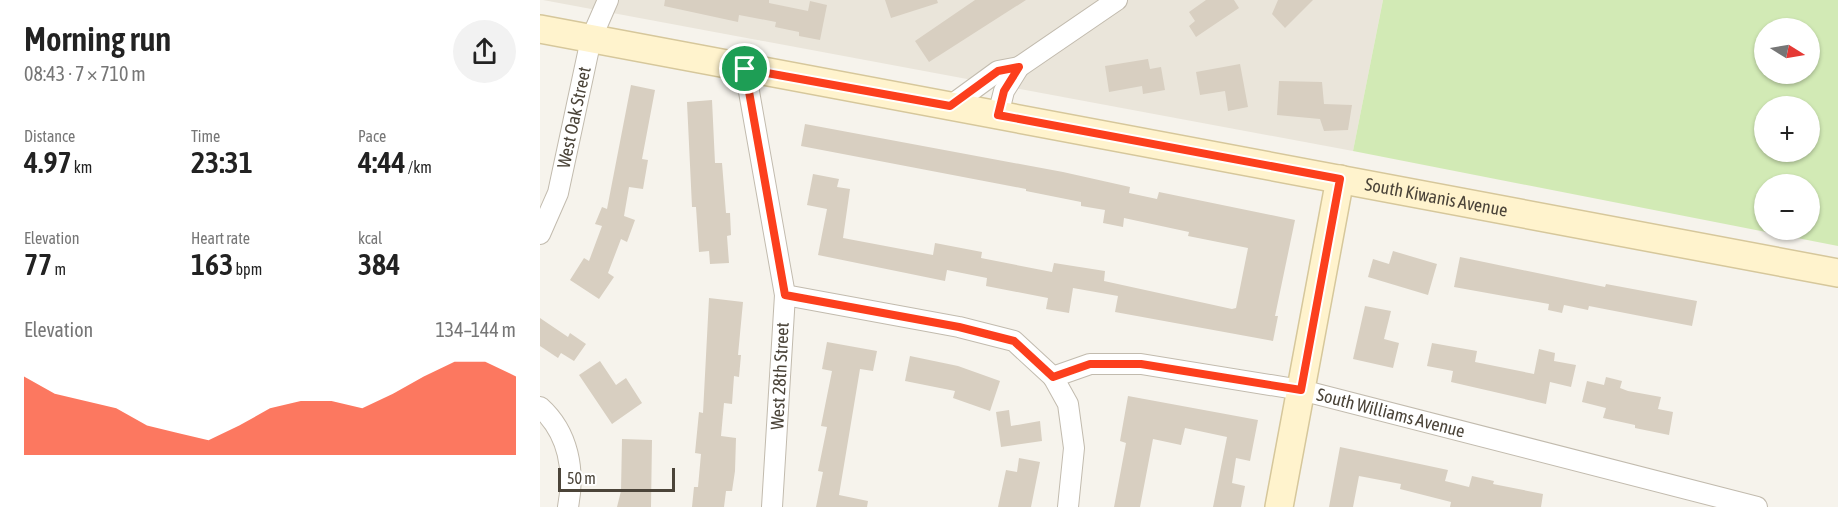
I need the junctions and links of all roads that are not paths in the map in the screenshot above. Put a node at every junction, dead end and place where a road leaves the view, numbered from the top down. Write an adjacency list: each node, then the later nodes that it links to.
1 (608, 0): 4 (street, West Oak Street)
2 (1117, 0): 5 (street)
3 (540, 29): 4 (main road, South Kiwanis Avenue)
4 (591, 39): 6 (main road, South Kiwanis Avenue); 10 (street, West Oak Street)
5 (1019, 67): 7 (street); 8 (street)
6 (745, 69): 7 (main road, South Kiwanis Avenue); 12 (street, West 28th Street)
7 (950, 106): 8 (main road, South Kiwanis Avenue)
8 (998, 115): 9 (main road, South Kiwanis Avenue)
9 (1340, 179): 11 (main road, South Kiwanis Avenue); 14 (main road)
10 (540, 234)
11 (1838, 273)
12 (785, 295): 13 (street); 17 (street, West 28th Street)
13 (1053, 377): 14 (street, South Williams Avenue); 18 (street)
14 (1301, 390): 19 (main road); 20 (street, South Williams Avenue)
15 (540, 407): 16 (street)
16 (568, 507)
17 (772, 507)
18 (1068, 507)
19 (1279, 507)
20 (1757, 507)

